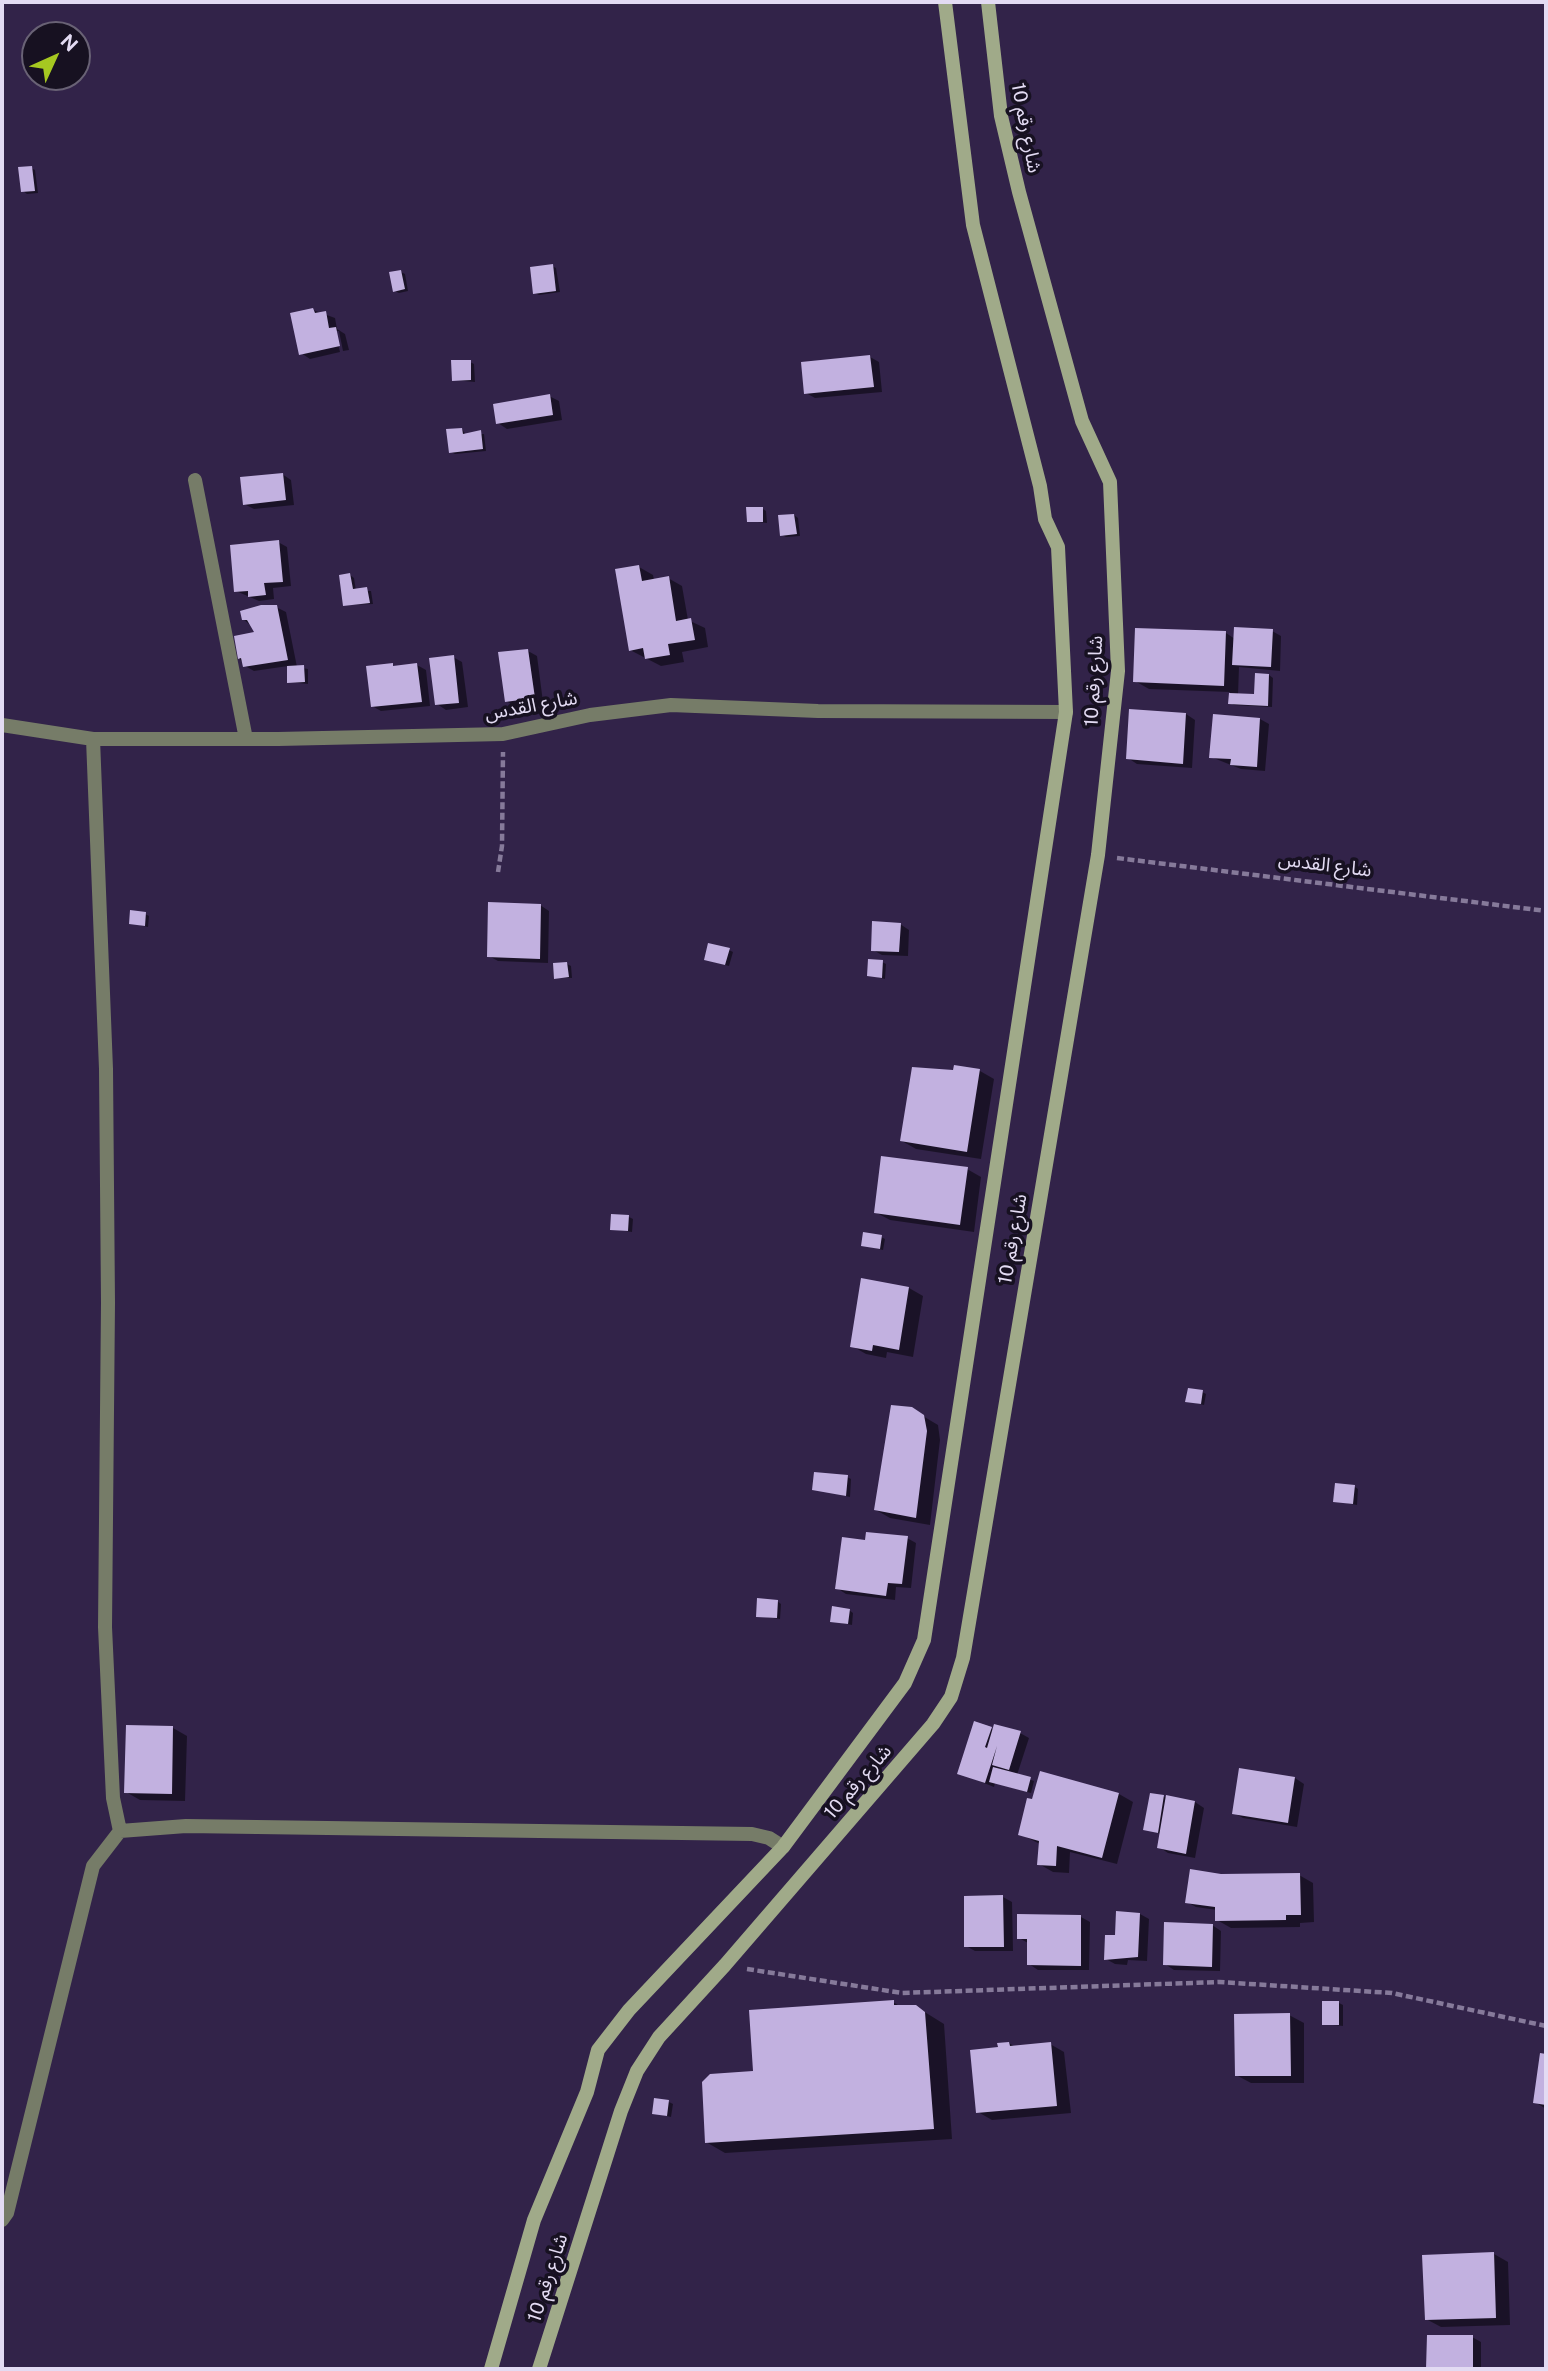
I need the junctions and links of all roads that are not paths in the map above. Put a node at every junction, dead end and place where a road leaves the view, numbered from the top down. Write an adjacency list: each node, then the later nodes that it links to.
1 (945, 2): 4 (main road, شارع رقم 10)
2 (988, 2): 12 (main road, شارع رقم 10)
3 (195, 480): 7 (street)
4 (1066, 712): 7 (street, شارع القدس); 9 (main road, شارع رقم 10)
5 (2, 724): 6 (street, شارع القدس)
6 (93, 739): 7 (street, شارع القدس); 8 (street)
7 (246, 739)
8 (120, 1831): 9 (street); 10 (street)
9 (783, 1847): 11 (main road, شارع رقم 10)
10 (2, 2220)
11 (491, 2369)
12 (539, 2369)

